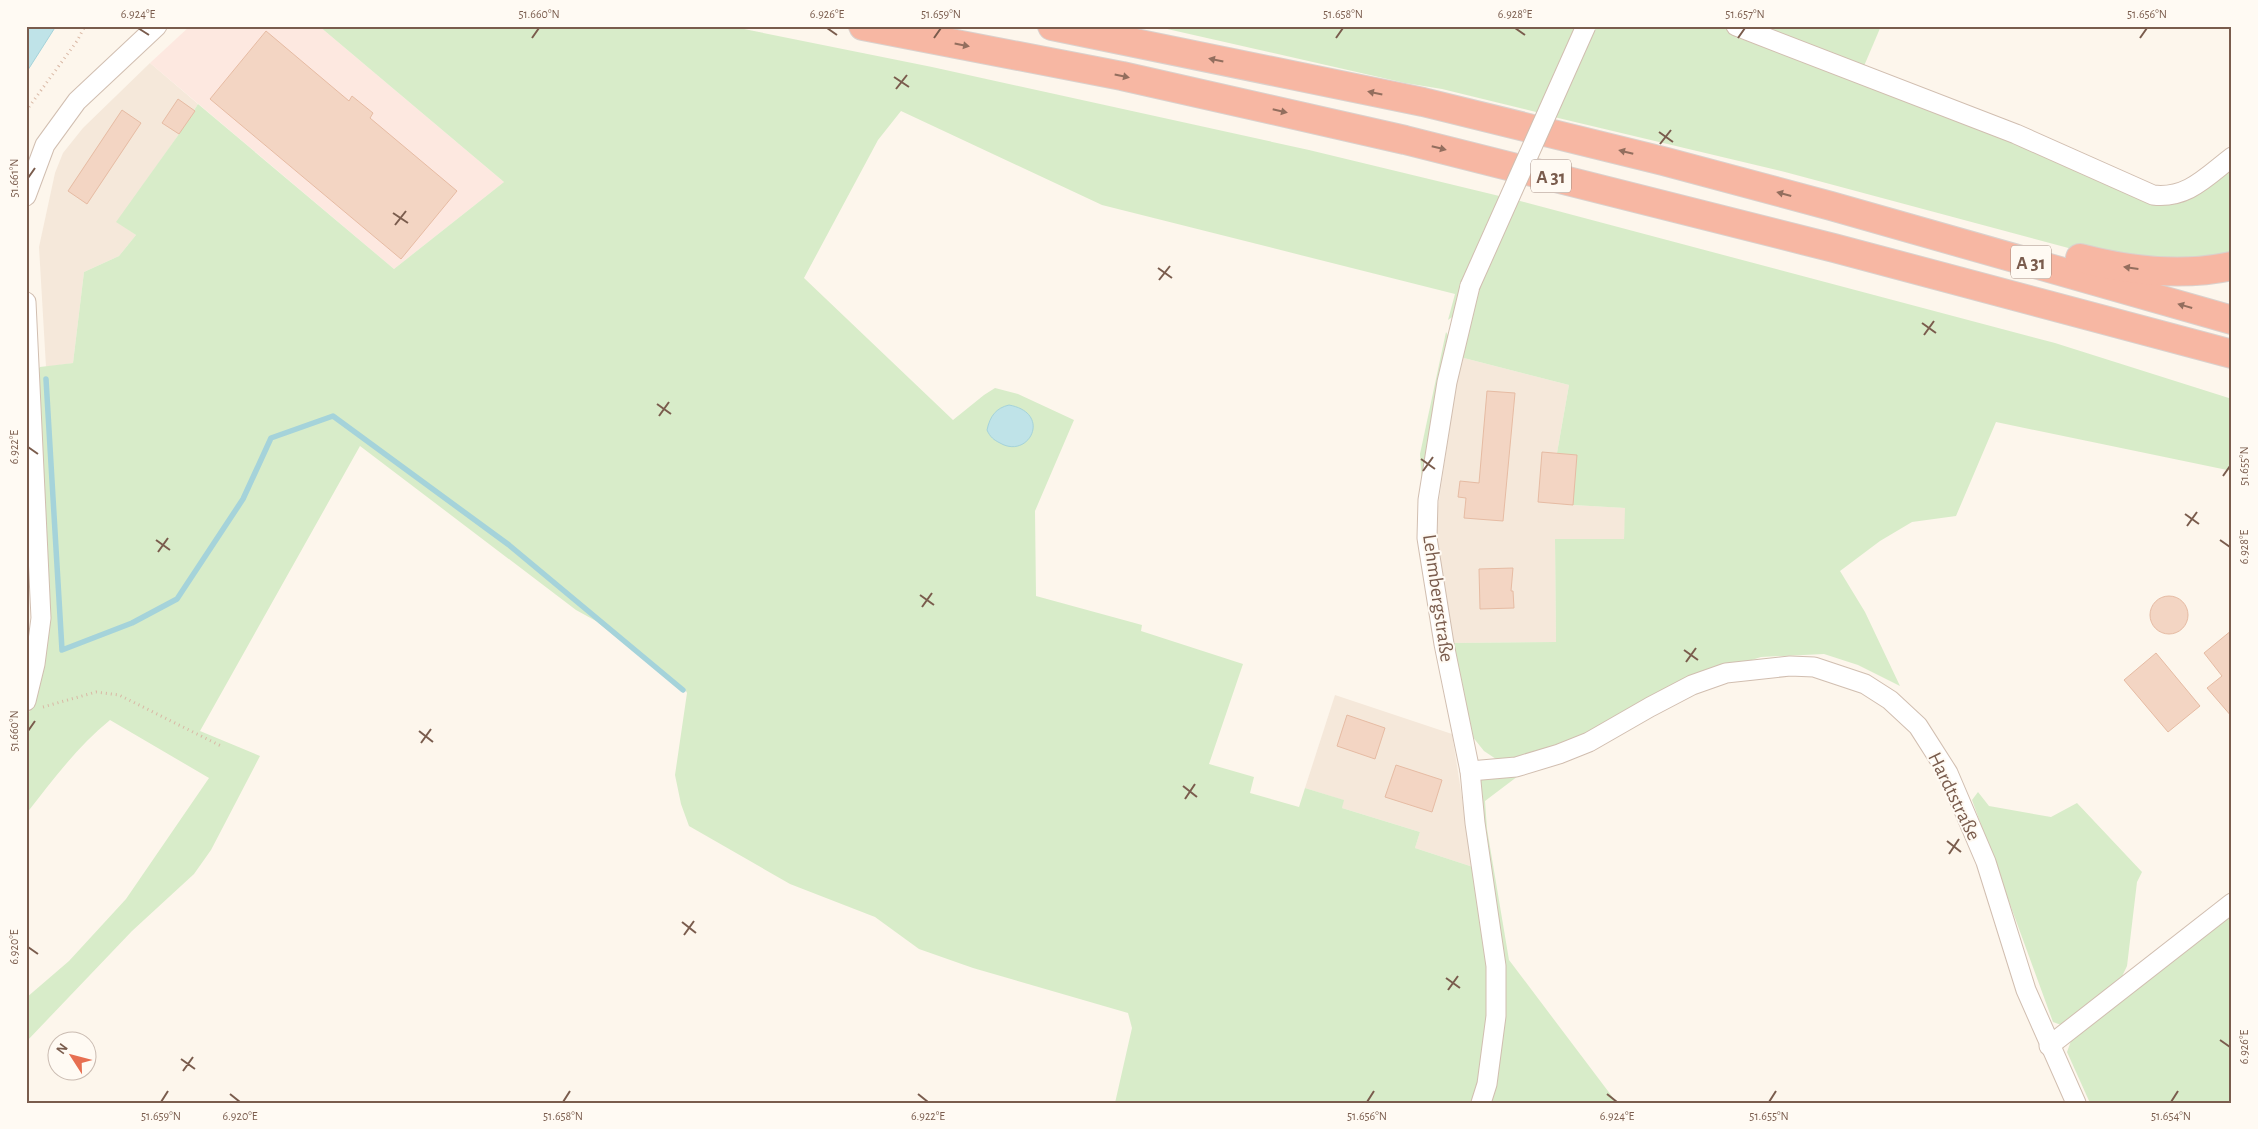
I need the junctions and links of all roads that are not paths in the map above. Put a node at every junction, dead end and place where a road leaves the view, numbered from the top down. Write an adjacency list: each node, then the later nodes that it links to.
1 (157, 26): 7 (street)
2 (863, 26): 12 (highway, A 31, one-way to 12)
3 (1052, 26): 8 (highway, A 31, one-way to 3)
4 (1586, 26): 14 (street, Lehmbergstraße, bridge)
5 (1736, 26): 6 (street)
6 (2232, 157)
7 (26, 196)
8 (1831, 206): 9 (highway, one-way to 8); 11 (highway, A 31, one-way to 8)
9 (2232, 266)
10 (26, 302): 13 (street)
11 (2232, 320)
12 (2232, 354)
13 (33, 704)
14 (1470, 771): 16 (street, Hardtstraße); 17 (street, Lehmbergstraße)
15 (2232, 903): 16 (street)
16 (2049, 1046): 18 (street, Hardtstraße)
17 (1481, 1103)
18 (2076, 1103)

